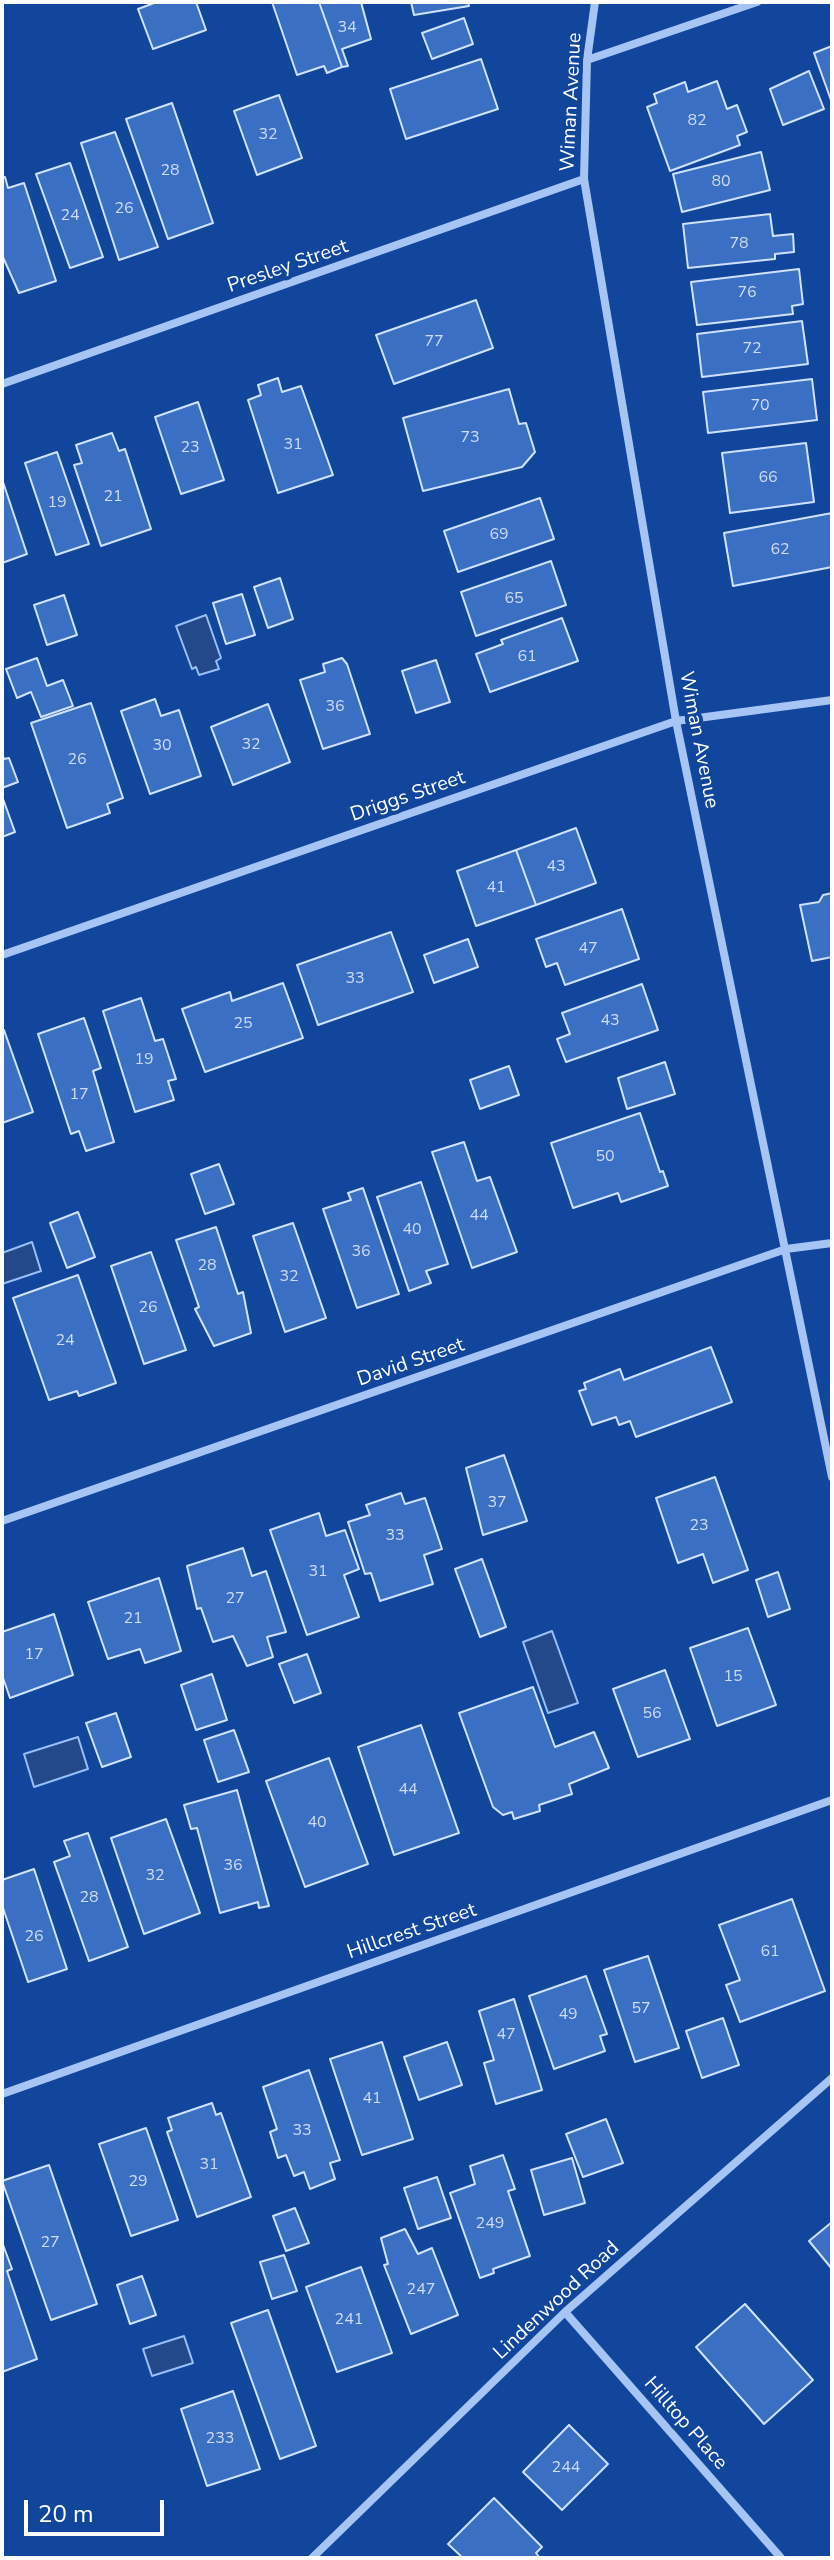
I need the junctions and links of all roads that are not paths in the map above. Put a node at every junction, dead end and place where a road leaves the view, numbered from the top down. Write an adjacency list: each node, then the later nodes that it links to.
1 (595, 2): 3 (street, Wiman Avenue)
2 (757, 2): 3 (street)
3 (587, 60): 4 (street, Wiman Avenue)
4 (584, 179): 5 (street, Presley Street); 7 (street, Wiman Avenue)
5 (2, 384)
6 (832, 700): 7 (street, Driggs Street)
7 (676, 721): 8 (street, Driggs Street); 10 (street, Wiman Avenue)
8 (2, 955)
9 (832, 1243): 10 (street, David Street)
10 (786, 1249): 11 (street, Wiman Avenue); 12 (street, David Street)
11 (832, 1477)
12 (2, 1521)
13 (832, 1800): 15 (street, Hillcrest Street)
14 (832, 2078): 16 (street, Lindenwood Road)
15 (2, 2094)
16 (565, 2312): 17 (street, Lindenwood Road); 18 (street, Hilltop Place)
17 (312, 2558)
18 (781, 2558)

